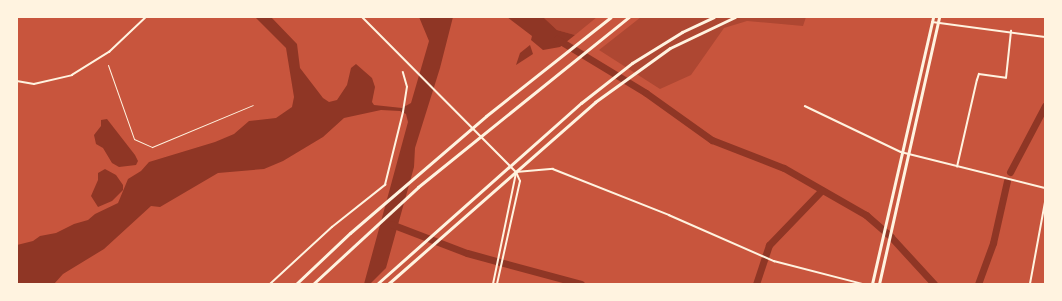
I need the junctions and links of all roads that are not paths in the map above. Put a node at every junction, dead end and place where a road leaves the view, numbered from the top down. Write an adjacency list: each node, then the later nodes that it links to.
1 (146, 17): 15 (street)
2 (362, 17): 21 (street)
3 (611, 17): 25 (highway)
4 (629, 17): 26 (highway)
5 (714, 17): 27 (highway)
6 (735, 17): 28 (highway)
7 (932, 17): 9 (main road)
8 (940, 17): 10 (main road)
9 (932, 22): 10 (street); 18 (main road)
10 (938, 23): 11 (street); 19 (main road)
11 (1011, 31): 12 (street); 20 (street)
12 (1045, 37)
13 (108, 65): 16 (lane)
14 (403, 73): 24 (street)
15 (17, 81)
16 (253, 105)
17 (805, 106): 18 (street)
18 (902, 152): 19 (street); 32 (main road)
19 (908, 155): 20 (street); 33 (main road)
20 (957, 167): 22 (street)
21 (516, 172): 29 (street); 30 (street); 31 (street)
22 (1045, 188)
23 (1045, 202): 34 (street)
24 (270, 284)
25 (296, 284)
26 (313, 284)
27 (377, 284)
28 (388, 284)
29 (493, 284)
30 (498, 284)
31 (863, 284)
32 (872, 284)
33 (879, 284)
34 (1030, 284)

